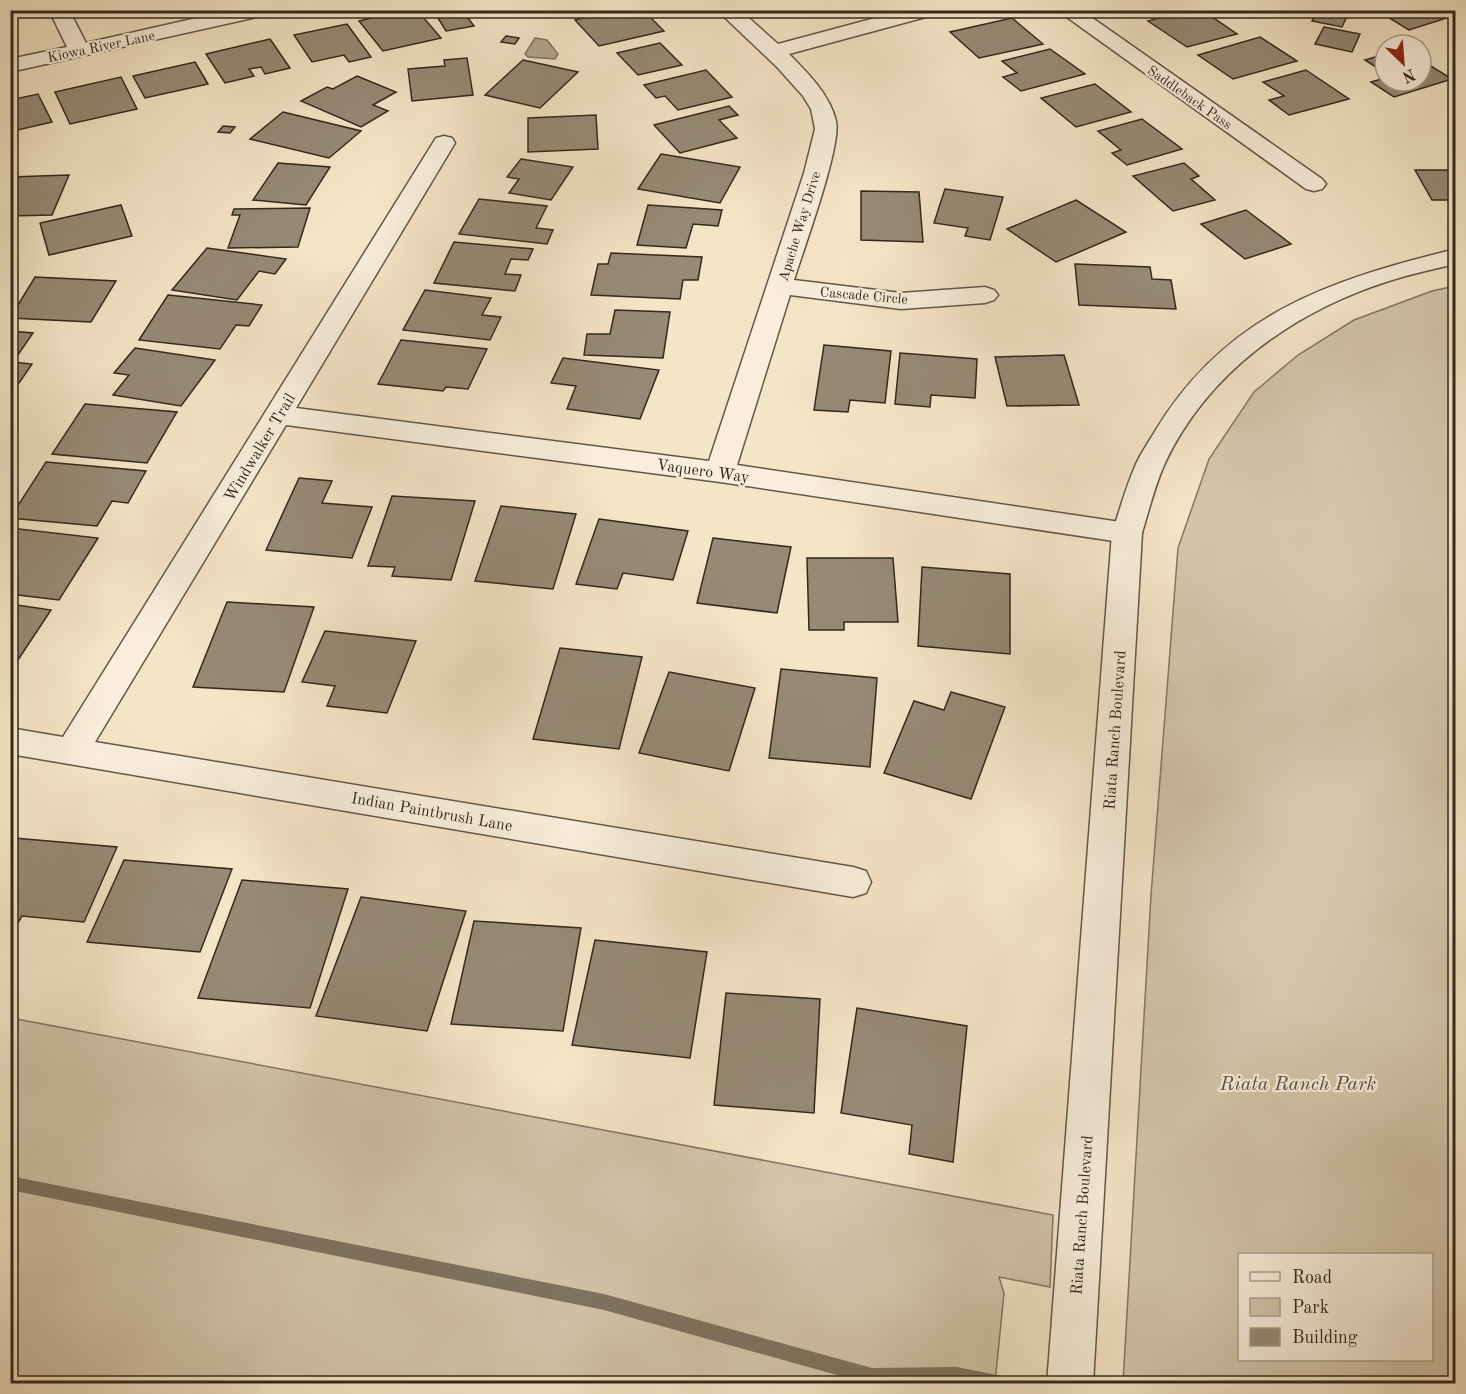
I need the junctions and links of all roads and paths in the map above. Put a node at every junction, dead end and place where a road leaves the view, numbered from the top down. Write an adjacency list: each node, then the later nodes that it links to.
1 (59, 10): 6 (street)
2 (262, 10): 6 (street, Kiowa River Lane)
3 (727, 10): 7 (street, Apache Way Drive)
4 (930, 10): 7 (street)
5 (1067, 10): 10 (street, Saddleback Pass)
6 (80, 51): 8 (street, Kiowa River Lane)
7 (773, 52): 12 (street, Apache Way Drive)
8 (10, 66)
9 (444, 143): 14 (street, Windwalker Trail)
10 (1314, 184)
11 (1455, 256): 16 (street, Riata Ranch Boulevard)
12 (780, 286): 13 (street, Cascade Circle); 15 (street, Apache Way Drive)
13 (985, 295)
14 (278, 415): 15 (street, Vaquero Way); 18 (street, Windwalker Trail)
15 (720, 472): 16 (street, Vaquero Way)
16 (1127, 533): 20 (street, Riata Ranch Boulevard)
17 (10, 741): 18 (street, Indian Paintbrush Lane)
18 (73, 750): 19 (street, Indian Paintbrush Lane)
19 (853, 882)
20 (1070, 1383)

